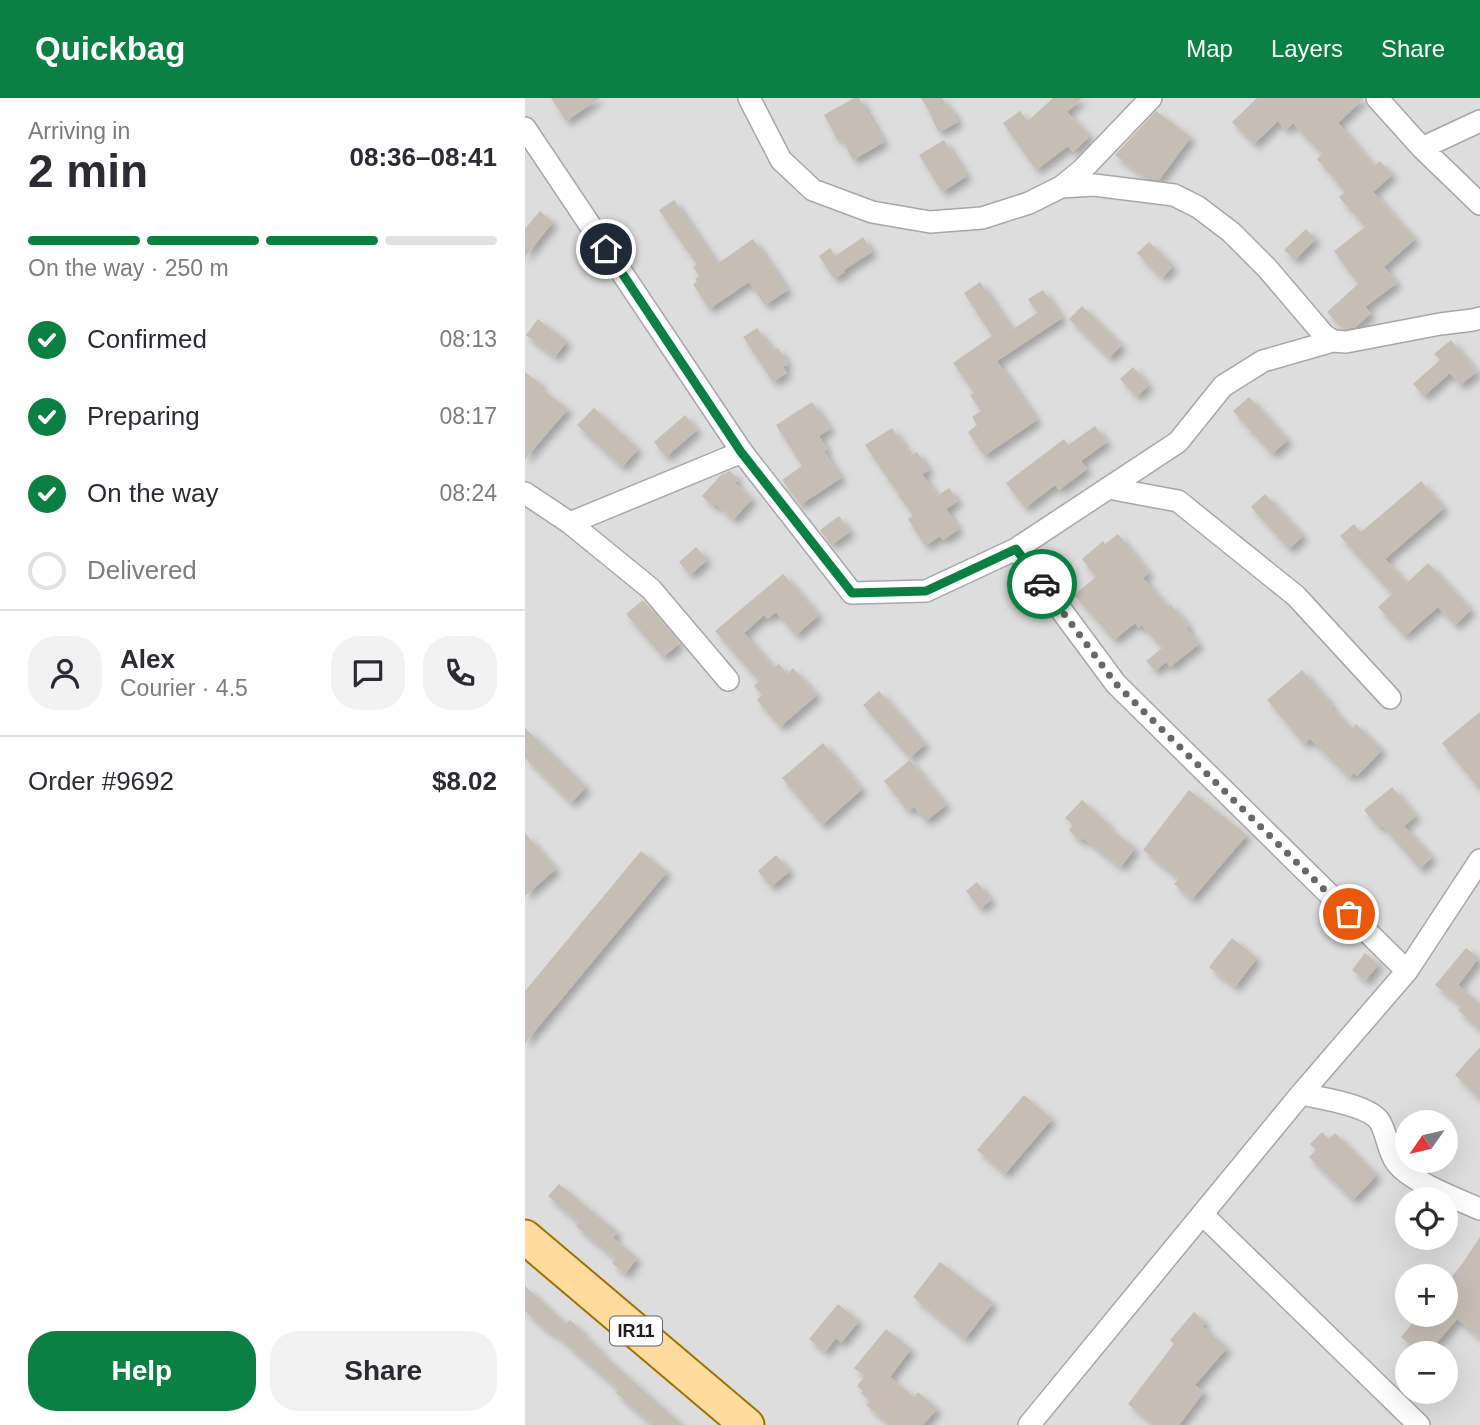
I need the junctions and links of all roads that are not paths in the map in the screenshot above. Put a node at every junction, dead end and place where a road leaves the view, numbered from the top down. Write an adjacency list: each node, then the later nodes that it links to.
1 (749, 98): 9 (street)
2 (1151, 98): 9 (street)
3 (1377, 98): 6 (street)
4 (1480, 121): 6 (street)
5 (525, 128): 8 (street)
6 (1422, 148): 10 (street)
7 (525, 155): 8 (street)
8 (546, 159): 13 (street)
9 (1061, 187): 12 (street)
10 (1480, 204)
11 (1480, 318): 12 (street)
12 (1333, 341): 14 (street)
13 (741, 452): 16 (street); 17 (street)
14 (1108, 488): 17 (street); 19 (street)
15 (525, 493): 16 (street)
16 (570, 523): 18 (street)
17 (1016, 549): 21 (street)
18 (728, 680)
19 (1390, 698)
20 (1480, 860): 21 (street)
21 (1407, 971): 22 (street)
22 (1301, 1094): 23 (street); 24 (street)
23 (1480, 1209)
24 (1202, 1214): 27 (street); 28 (street)
25 (525, 1237): 26 (main road, IR11)
26 (747, 1425)
27 (1028, 1425)
28 (1419, 1425)

